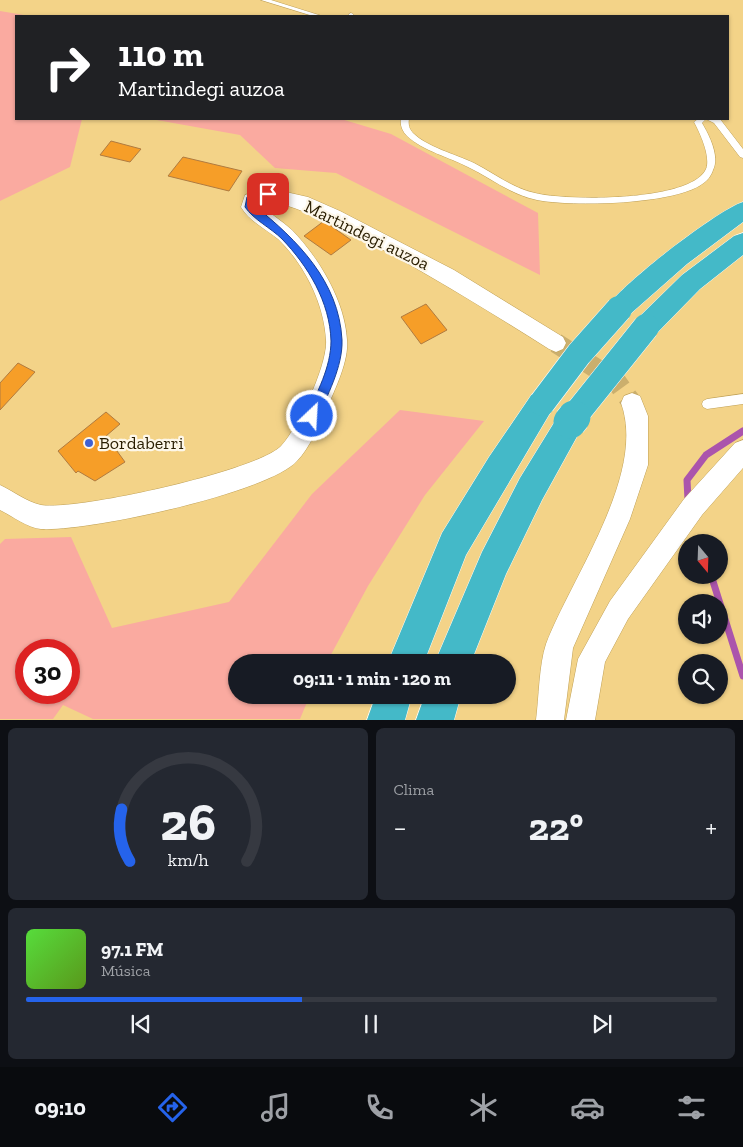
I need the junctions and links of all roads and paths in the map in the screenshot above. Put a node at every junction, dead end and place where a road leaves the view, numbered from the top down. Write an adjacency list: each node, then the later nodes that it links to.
1 (264, 0): 2 (lane)
2 (316, 15)
3 (405, 120): 4 (lane)
4 (701, 120)
5 (714, 120): 6 (lane)
6 (743, 155)
7 (743, 210): 15 (highway, bridge)
8 (743, 242): 16 (highway, bridge)
9 (556, 343): 14 (street, Martindegi auzoa)
10 (743, 399): 12 (lane)
11 (632, 403): 21 (street)
12 (707, 404)
13 (743, 452): 22 (street)
14 (0, 497)
15 (409, 654)
16 (456, 654)
17 (391, 704): 19 (highway)
18 (440, 704): 20 (highway)
19 (386, 720)
20 (435, 720)
21 (550, 720)
22 (580, 720)

